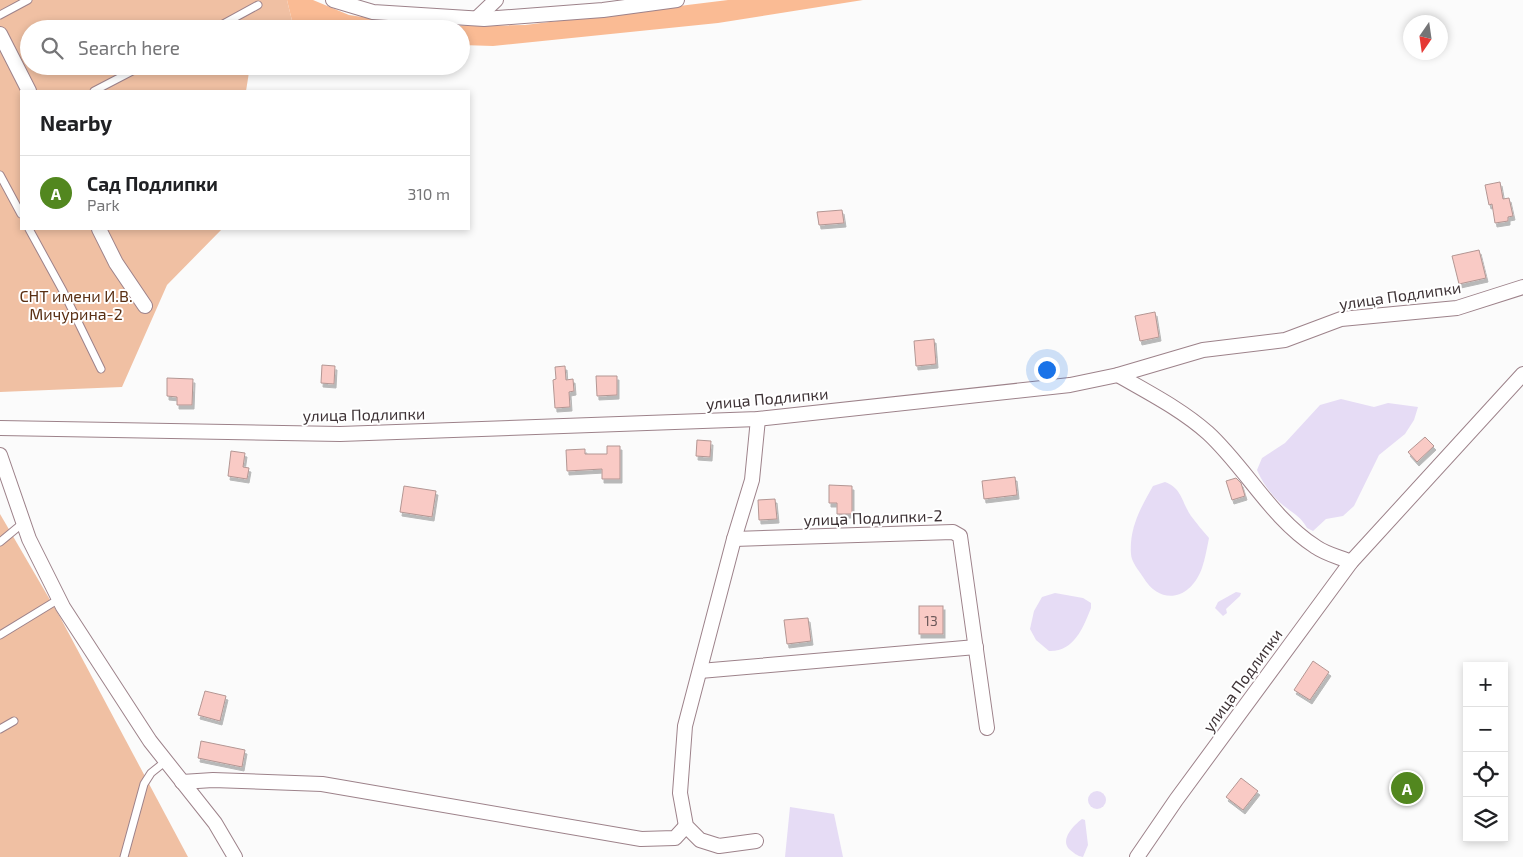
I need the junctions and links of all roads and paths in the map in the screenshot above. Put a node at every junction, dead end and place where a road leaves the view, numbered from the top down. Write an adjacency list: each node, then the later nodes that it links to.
1 (28, 0): 6 (lane)
2 (333, 0): 7 (street)
3 (496, 0): 7 (street)
4 (677, 0): 7 (street)
5 (258, 5): 8 (lane)
6 (0, 15)
7 (477, 18)
8 (230, 20)
9 (0, 34): 10 (street)
10 (20, 73)
11 (21, 75): 13 (street)
12 (125, 75): 14 (lane)
13 (28, 90)
14 (96, 90)
15 (0, 175): 16 (lane)
16 (20, 212)
17 (30, 230): 21 (lane)
18 (100, 230): 20 (street)
19 (1523, 287): 23 (street, улица Подлипки)
20 (146, 306)
21 (101, 368)
22 (1523, 374): 30 (street, улица Подлипки)
23 (1118, 376): 24 (street, улица Подлипки); 30 (street)
24 (758, 419): 25 (street, улица Подлипки); 28 (street)
25 (0, 428)
26 (0, 455): 27 (street)
27 (23, 523): 29 (lane); 31 (street)
28 (734, 539): 33 (street, улица Подлипки-2); 34 (street)
29 (0, 542)
30 (1351, 562): 45 (street, улица Подлипки)
31 (59, 599): 32 (lane); 38 (street)
32 (0, 635)
33 (976, 647): 34 (street); 36 (street, улица Подлипки-2)
34 (700, 671): 40 (street)
35 (14, 721): 37 (lane)
36 (987, 728)
37 (0, 729)
38 (166, 761): 39 (street); 43 (lane)
39 (182, 782): 40 (street); 44 (street)
40 (686, 826): 42 (street)
41 (756, 841): 42 (street)
42 (719, 852)
43 (124, 857)
44 (235, 857)
45 (1138, 857)

